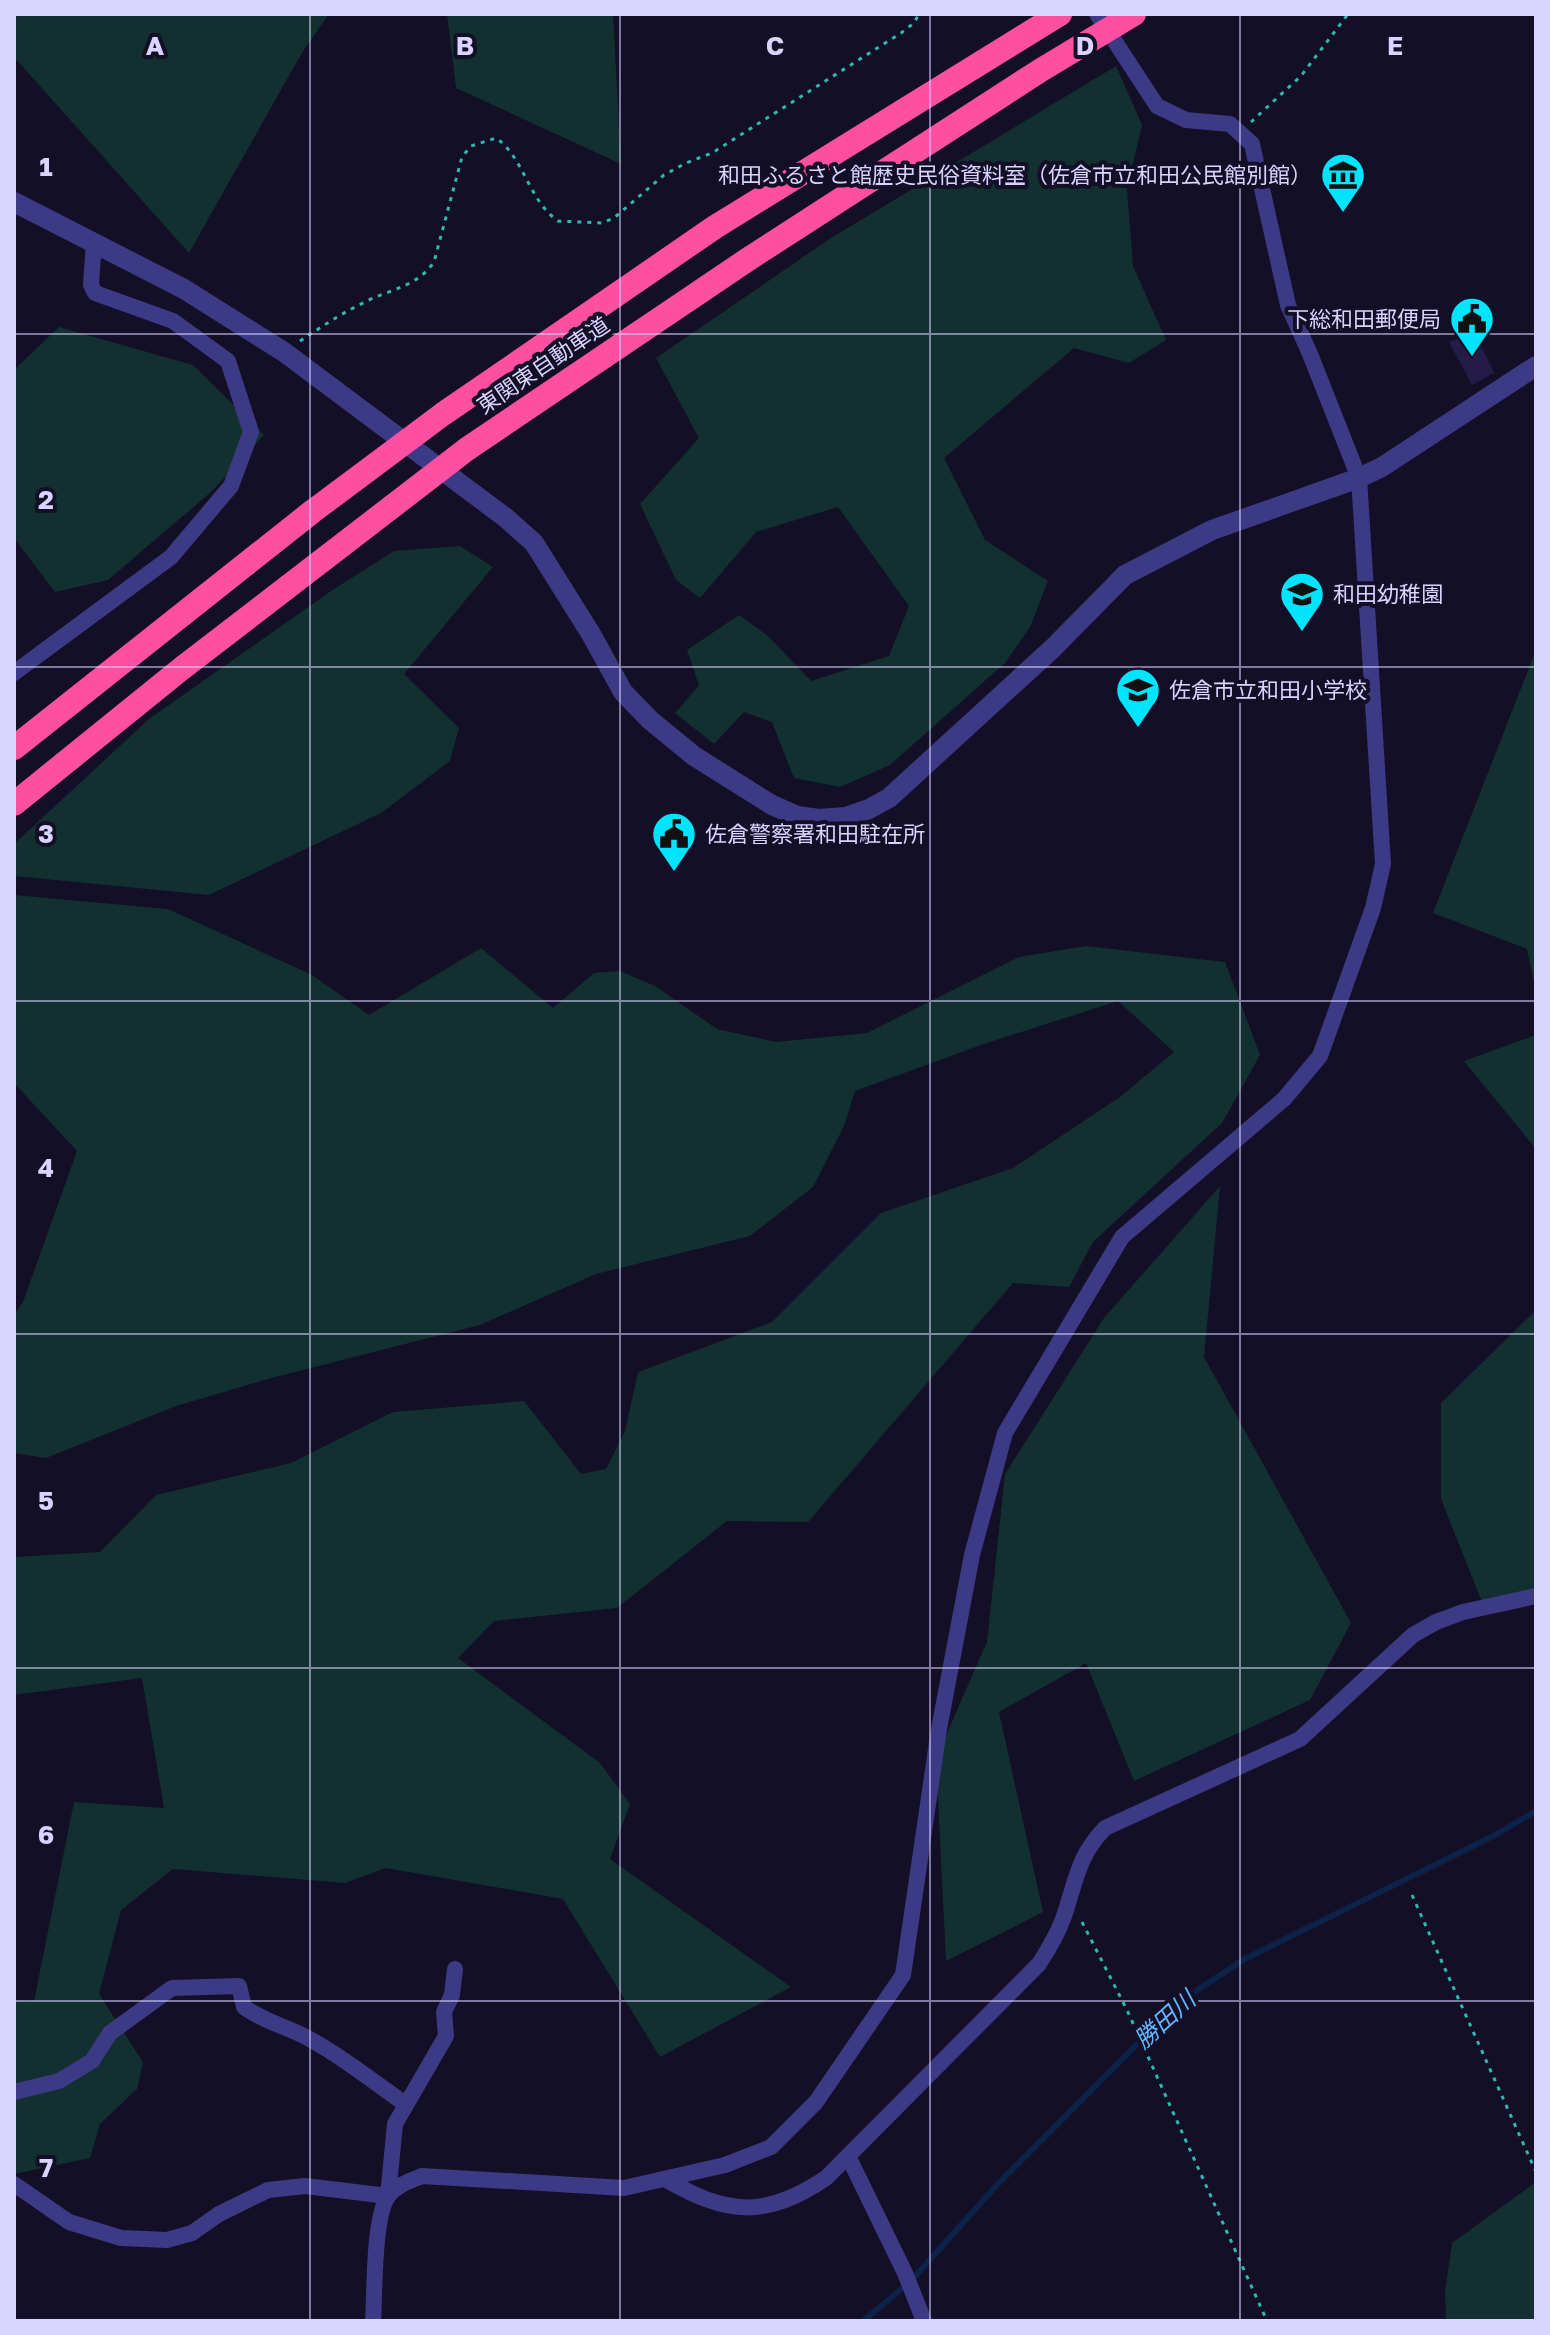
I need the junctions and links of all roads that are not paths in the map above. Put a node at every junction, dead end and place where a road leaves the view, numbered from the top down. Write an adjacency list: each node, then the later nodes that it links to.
1 (1060, 14): 9 (highway, 東関東自動車道)
2 (1097, 14): 7 (street)
3 (1134, 14): 10 (highway, 東関東自動車道)
4 (14, 202): 5 (street)
5 (94, 242): 7 (street); 8 (street)
6 (1536, 366): 7 (street)
7 (1359, 478): 16 (street)
8 (14, 673)
9 (14, 748)
10 (14, 804)
11 (1536, 1596): 15 (street)
12 (455, 1969): 14 (street)
13 (14, 2092): 14 (street)
14 (405, 2104): 18 (street)
15 (848, 2156): 16 (street); 20 (street)
16 (665, 2179): 18 (street)
17 (14, 2184): 18 (street)
18 (388, 2196): 19 (street)
19 (373, 2321)
20 (924, 2321)

